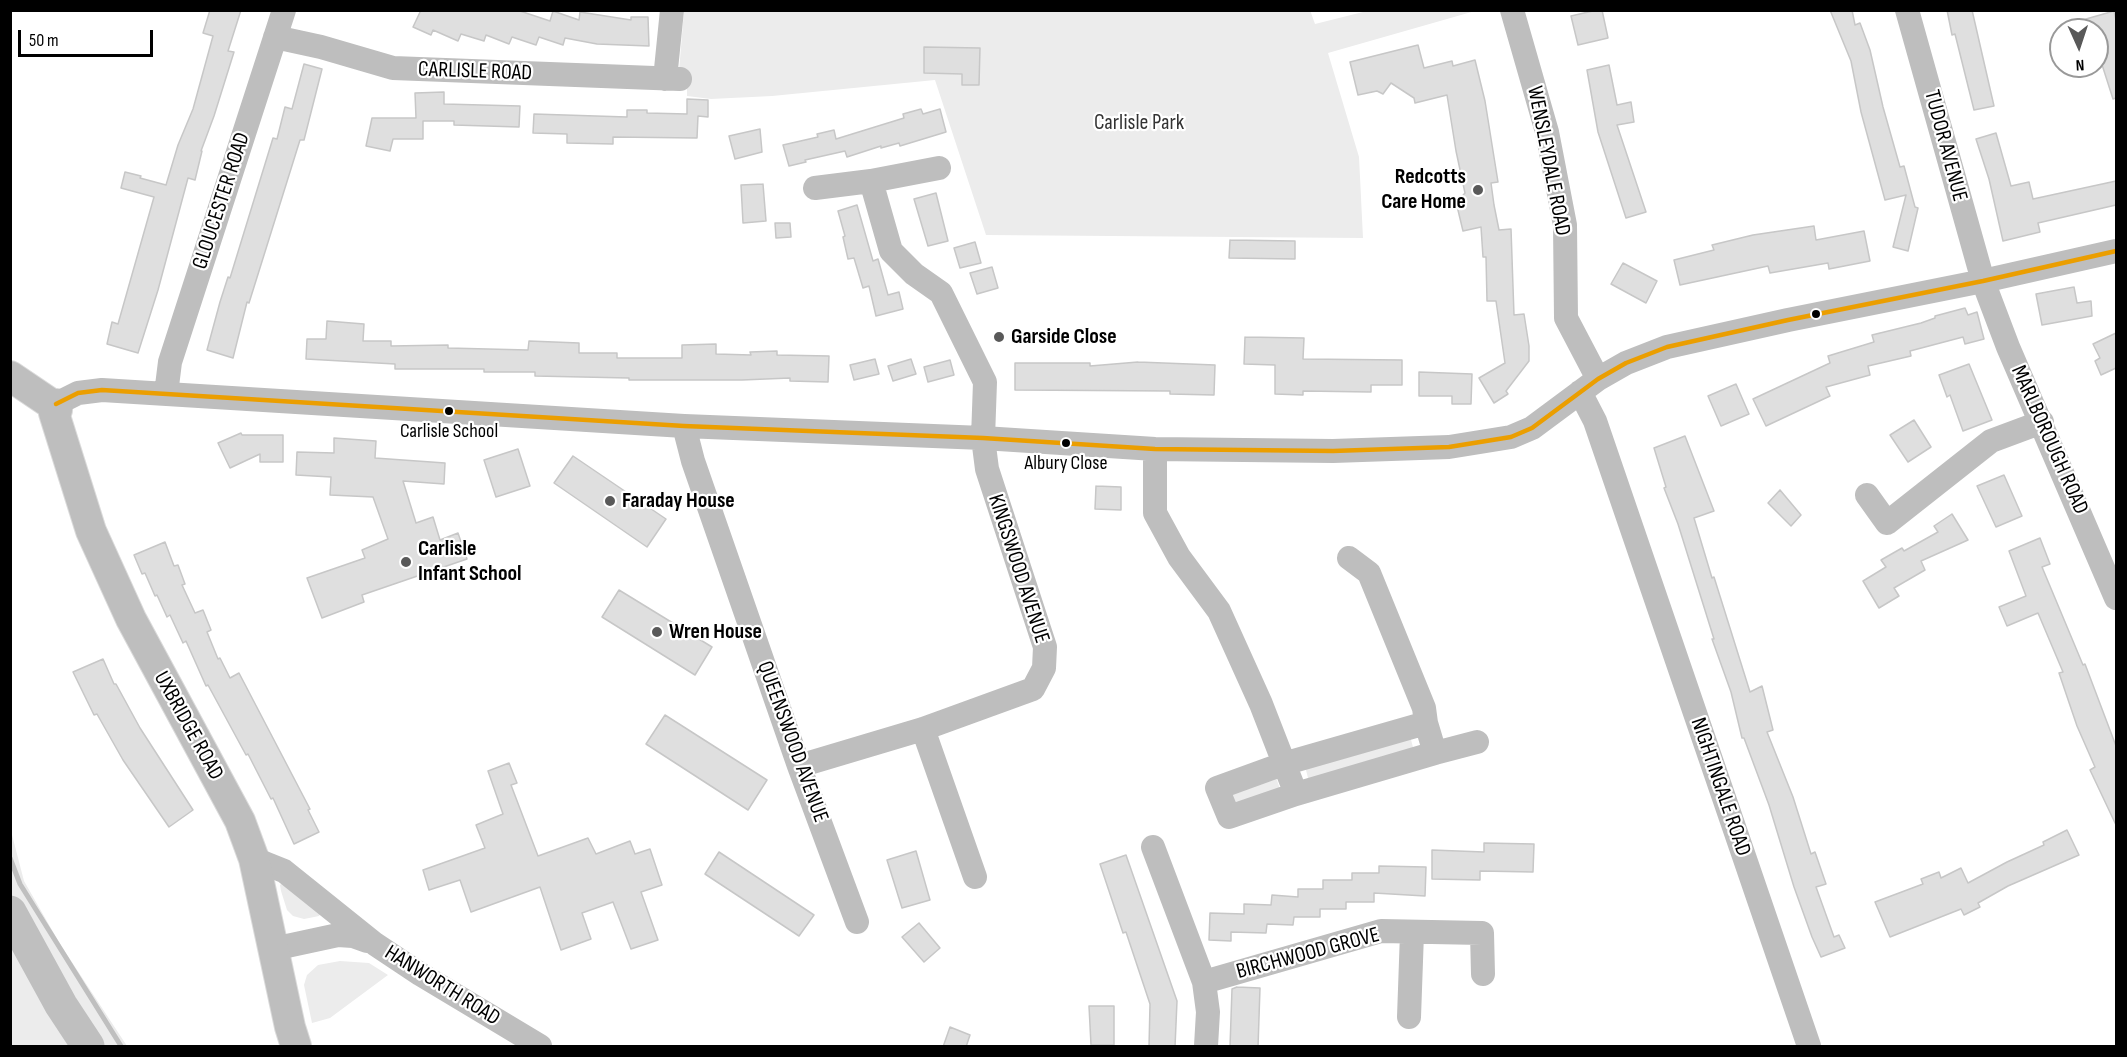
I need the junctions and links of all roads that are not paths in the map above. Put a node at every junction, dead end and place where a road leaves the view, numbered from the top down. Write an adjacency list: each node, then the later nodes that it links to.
1 (284, 10): 5 (street, GLOUCESTER ROAD)
2 (672, 10): 5 (street, CARLISLE ROAD)
3 (1512, 10): 12 (street, WENSLEYDALE ROAD)
4 (1907, 10): 10 (street, TUDOR AVENUE)
5 (275, 37): 13 (street, GLOUCESTER ROAD)
6 (939, 168): 7 (street)
7 (871, 181): 8 (street); 17 (street)
8 (815, 188)
9 (2116, 251): 10 (street)
10 (1983, 281): 12 (street); 15 (street, MARLBOROUGH ROAD)
11 (12, 376): 14 (main road)
12 (1589, 386): 18 (street); 42 (street, NIGHTINGALE ROAD)
13 (166, 394): 14 (street); 16 (street)
14 (53, 407): 30 (main road, UXBRIDGE ROAD)
15 (2042, 422): 19 (street); 21 (street, MARLBOROUGH ROAD)
16 (684, 426): 17 (street); 27 (street, QUEENSWOOD AVENUE)
17 (983, 438): 18 (street); 23 (street, KINGSWOOD AVENUE)
18 (1155, 450): 26 (street)
19 (1867, 495)
20 (1349, 558): 22 (street)
21 (2116, 598)
22 (1426, 723): 25 (street); 26 (street)
23 (923, 729): 27 (street, KINGSWOOD AVENUE); 31 (street)
24 (1477, 742): 25 (street)
25 (1435, 753): 28 (street)
26 (1283, 764): 28 (street); 28 (street)
27 (799, 766): 32 (street, QUEENSWOOD AVENUE)
28 (1296, 794)
29 (1153, 847): 37 (street)
30 (254, 858): 34 (street, HANWORTH ROAD); 35 (main road, UXBRIDGE ROAD)
31 (975, 877)
32 (857, 922)
33 (1412, 933): 36 (street, BIRCHWOOD GROVE); 37 (street, BIRCHWOOD GROVE); 38 (street, BIRCHWOOD GROVE)
34 (375, 944): 35 (street, HANWORTH ROAD); 40 (street, HANWORTH ROAD)
35 (273, 949): 39 (main road, UXBRIDGE ROAD)
36 (1483, 974)
37 (1204, 982): 41 (street)
38 (1409, 1017)
39 (296, 1047)
40 (540, 1047)
41 (1206, 1047)
42 (1809, 1047)

